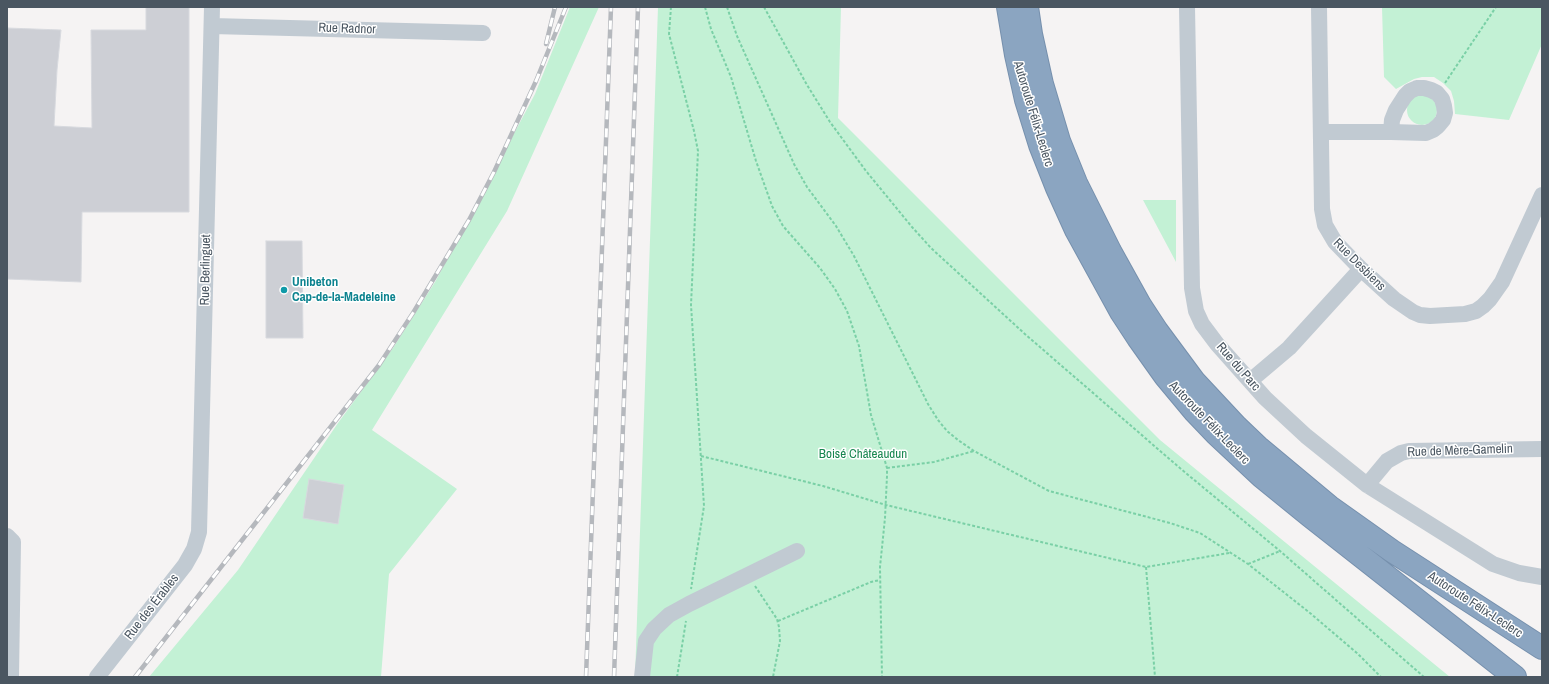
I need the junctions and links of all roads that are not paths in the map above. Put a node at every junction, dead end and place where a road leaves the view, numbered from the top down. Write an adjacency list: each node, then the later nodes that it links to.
1 (212, 7): 6 (street, Rue Berlinguet)
2 (1008, 7): 23 (highway, Autoroute Félix-Leclerc)
3 (1027, 7): 19 (highway, Autoroute Félix-Leclerc)
4 (1187, 7): 12 (street, Rue du Parc)
5 (1319, 7): 8 (street, Rue Desbiens)
6 (212, 26): 7 (street, Rue Radnor); 15 (street, Rue Berlinguet)
7 (483, 33)
8 (1321, 132): 9 (street); 11 (street, Rue Desbiens)
9 (1391, 132): 9 (street)
10 (1542, 195): 11 (street, Rue Desbiens)
11 (1361, 269): 12 (street)
12 (1250, 381): 14 (street, Rue du Parc)
13 (1542, 449): 14 (street, Rue de Mère-Gamelin)
14 (1367, 484): 18 (street, Rue du Parc)
15 (199, 532): 21 (street, Rue des Érables)
16 (7, 536): 20 (street)
17 (797, 551): 22 (street)
18 (1542, 577)
19 (1542, 648)
20 (11, 677)
21 (97, 677)
22 (642, 677)
23 (1515, 677)

